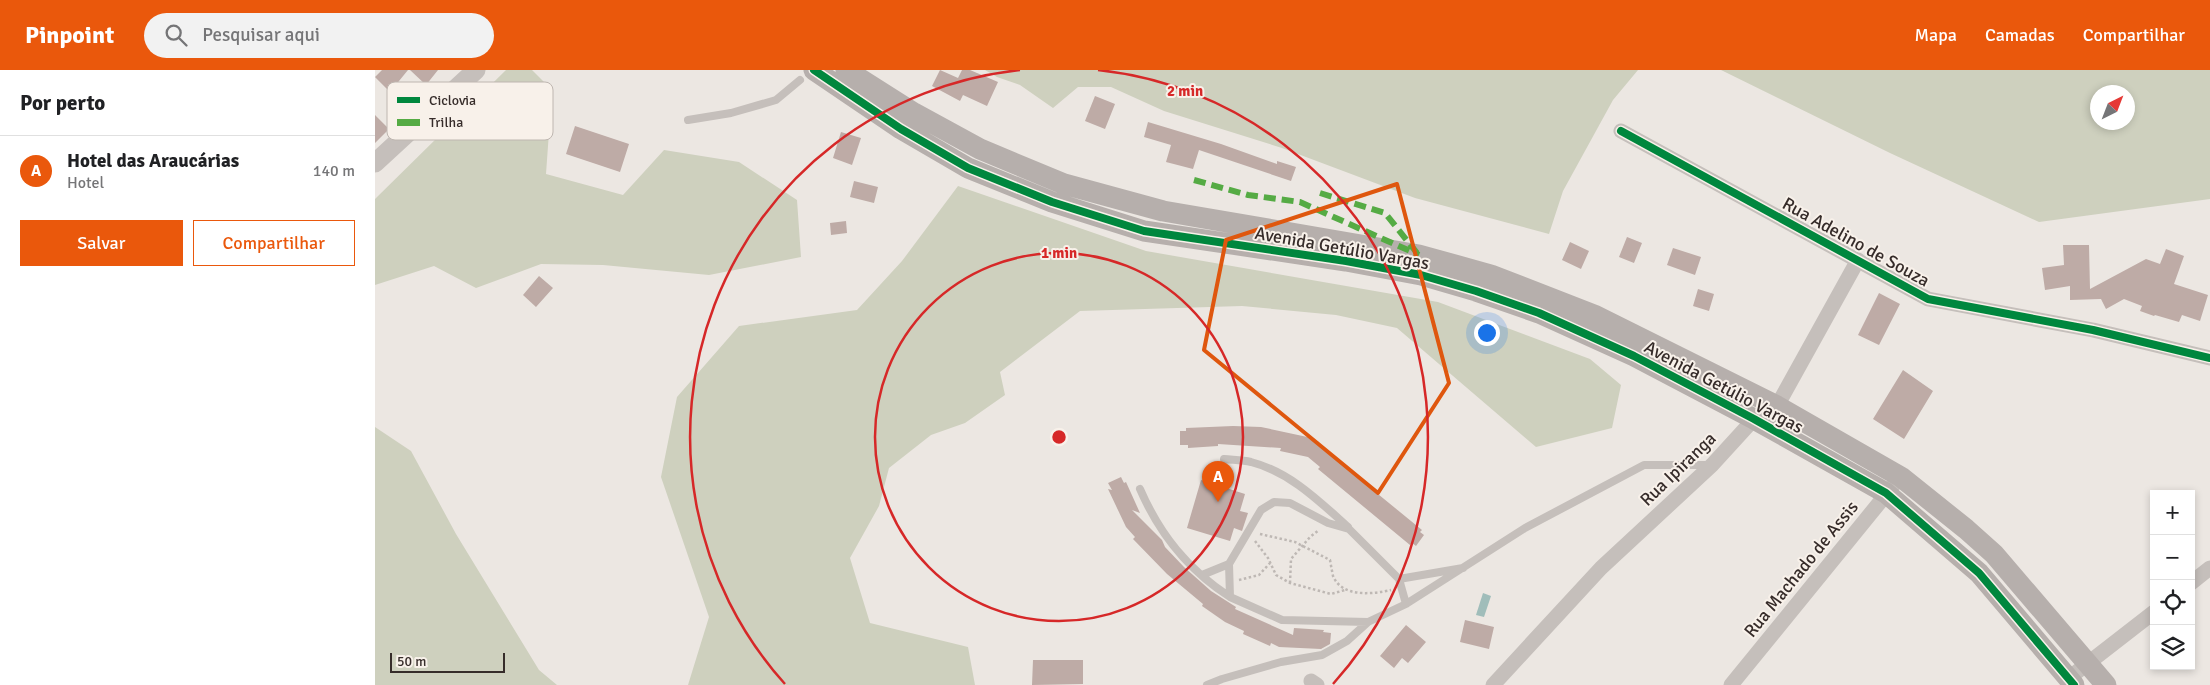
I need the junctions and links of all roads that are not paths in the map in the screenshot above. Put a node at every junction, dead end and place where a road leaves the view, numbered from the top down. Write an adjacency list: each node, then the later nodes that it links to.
1 (476, 70): 4 (street)
2 (846, 70): 11 (main road, Avenida Getúlio Vargas)
3 (807, 74): 5 (lane); 12 (main road, Avenida Getúlio Vargas)
4 (463, 82)
5 (688, 120)
6 (1621, 130): 9 (street, Rua Adelino de Souza)
7 (399, 140): 8 (street)
8 (375, 162)
9 (1858, 260): 10 (street, Rua Adelino de Souza); 11 (street)
10 (2210, 358)
11 (1777, 406): 12 (street, Rua Ipiranga); 15 (main road, Avenida Getúlio Vargas)
12 (1754, 419): 14 (street, Rua Ipiranga); 17 (main road, Avenida Getúlio Vargas)
13 (1223, 459): 18 (lane)
14 (1712, 464): 20 (lane); 32 (street, Rua Ipiranga)
15 (1901, 477): 17 (street, Rua Machado de Assis); 29 (main road, Avenida Getúlio Vargas)
16 (1140, 489): 22 (lane)
17 (1886, 493): 30 (main road, Avenida Getúlio Vargas); 33 (street, Rua Machado de Assis)
18 (1349, 529): 19 (lane); 23 (lane)
19 (1229, 564): 22 (lane); 25 (lane)
20 (1463, 568): 23 (lane); 26 (lane)
21 (2210, 568): 24 (street)
22 (1201, 575): 25 (lane)
23 (1399, 579): 26 (lane)
24 (2195, 580)
25 (1231, 597): 28 (lane)
26 (1406, 604): 28 (lane)
27 (2150, 615): 29 (street)
28 (1368, 622): 31 (lane)
29 (2089, 663): 30 (street); 34 (main road, Avenida Getúlio Vargas)
30 (2071, 682)
31 (1207, 685)
32 (1493, 685)
33 (1731, 685)
34 (2106, 685)

